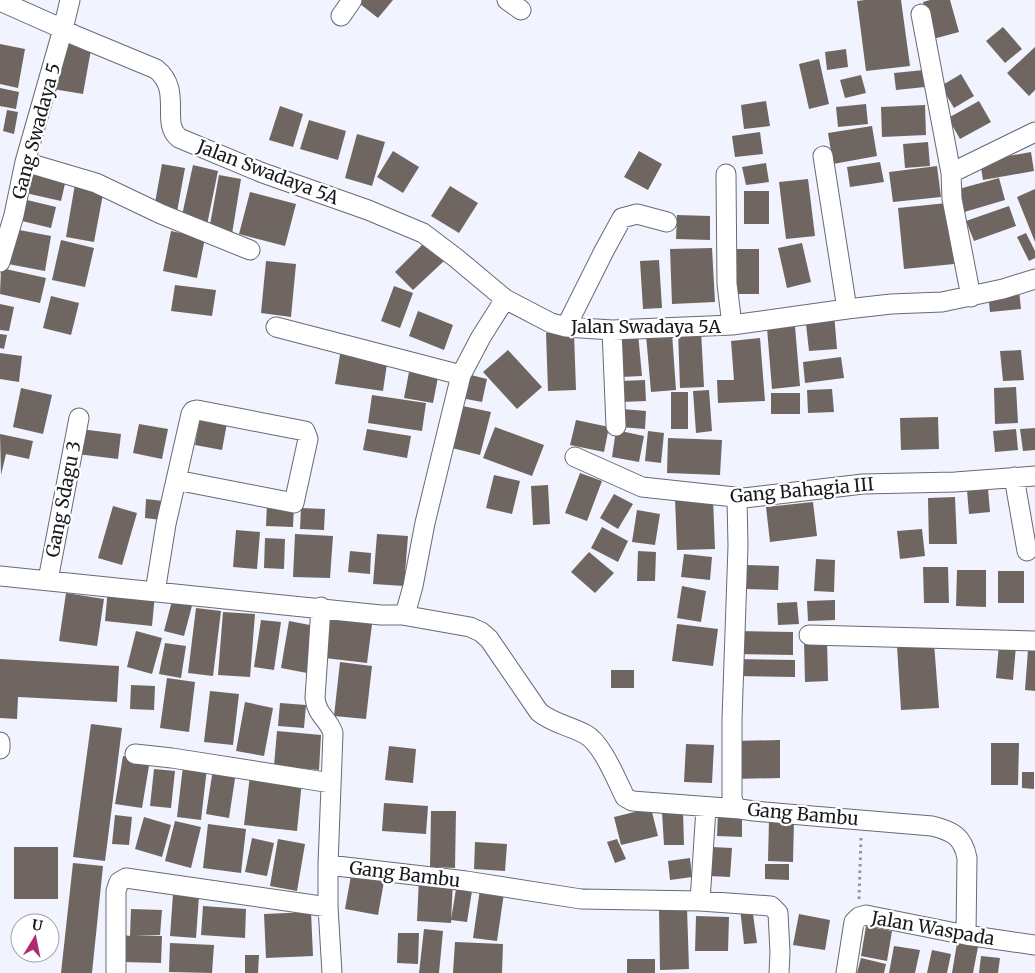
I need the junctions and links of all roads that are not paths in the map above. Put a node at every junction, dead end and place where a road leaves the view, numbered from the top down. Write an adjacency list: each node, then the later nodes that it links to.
1 (70, 0): 6 (street)
2 (352, 0): 5 (street)
3 (0, 1): 6 (street, Jalan Swadaya 5A)
4 (921, 14): 10 (street)
5 (341, 16)
6 (63, 28): 9 (street, Gang Swadaya 5); 17 (street, Jalan Swadaya 5A)
7 (1035, 132): 10 (street)
8 (823, 156): 18 (street)
9 (26, 162): 13 (street); 14 (street, Gang Swadaya 5)
10 (951, 173): 16 (street)
11 (726, 174): 19 (street)
12 (667, 222): 21 (street)
13 (250, 250)
14 (0, 262)
15 (1035, 279): 16 (street, Jalan Swadaya 5A)
16 (971, 297): 18 (street, Jalan Swadaya 5A)
17 (505, 299): 21 (street, Jalan Swadaya 5A); 23 (street)
18 (847, 309): 19 (street, Jalan Swadaya 5A)
19 (732, 325): 22 (street, Jalan Swadaya 5A)
20 (276, 327): 23 (street)
21 (566, 328): 22 (street, Jalan Swadaya 5A)
22 (612, 330): 25 (street)
23 (461, 375): 36 (street)
24 (79, 418): 33 (street, Gang Sdagu 3)
25 (616, 426)
26 (575, 457): 30 (street, Gang Bahagia III)
27 (1035, 476): 28 (street, Gang Bahagia III)
28 (1014, 478): 30 (street, Gang Bahagia III); 31 (street)
29 (176, 480): 29 (street); 34 (street)
30 (738, 498): 44 (street, Gang Bambu)
31 (1027, 551)
32 (0, 576): 33 (street)
33 (48, 580): 34 (street)
34 (155, 592): 35 (street)
35 (321, 607): 36 (street); 42 (street)
36 (402, 615): 43 (street)
37 (808, 635): 38 (street)
38 (1035, 641)
39 (0, 742): 40 (street)
40 (0, 749)
41 (135, 754): 42 (street)
42 (330, 783): 45 (street)
43 (706, 808): 44 (street); 46 (street)
44 (740, 809): 48 (street, Gang Bambu)
45 (328, 865): 46 (street, Gang Bambu); 47 (street)
46 (700, 901): 52 (street, Gang Bambu)
47 (328, 907): 50 (street); 51 (street)
48 (966, 935): 49 (street, Jalan Waspada); 53 (street, Jalan Waspada)
49 (1035, 944)
50 (116, 973)
51 (332, 973)
52 (779, 973)
53 (846, 973)

